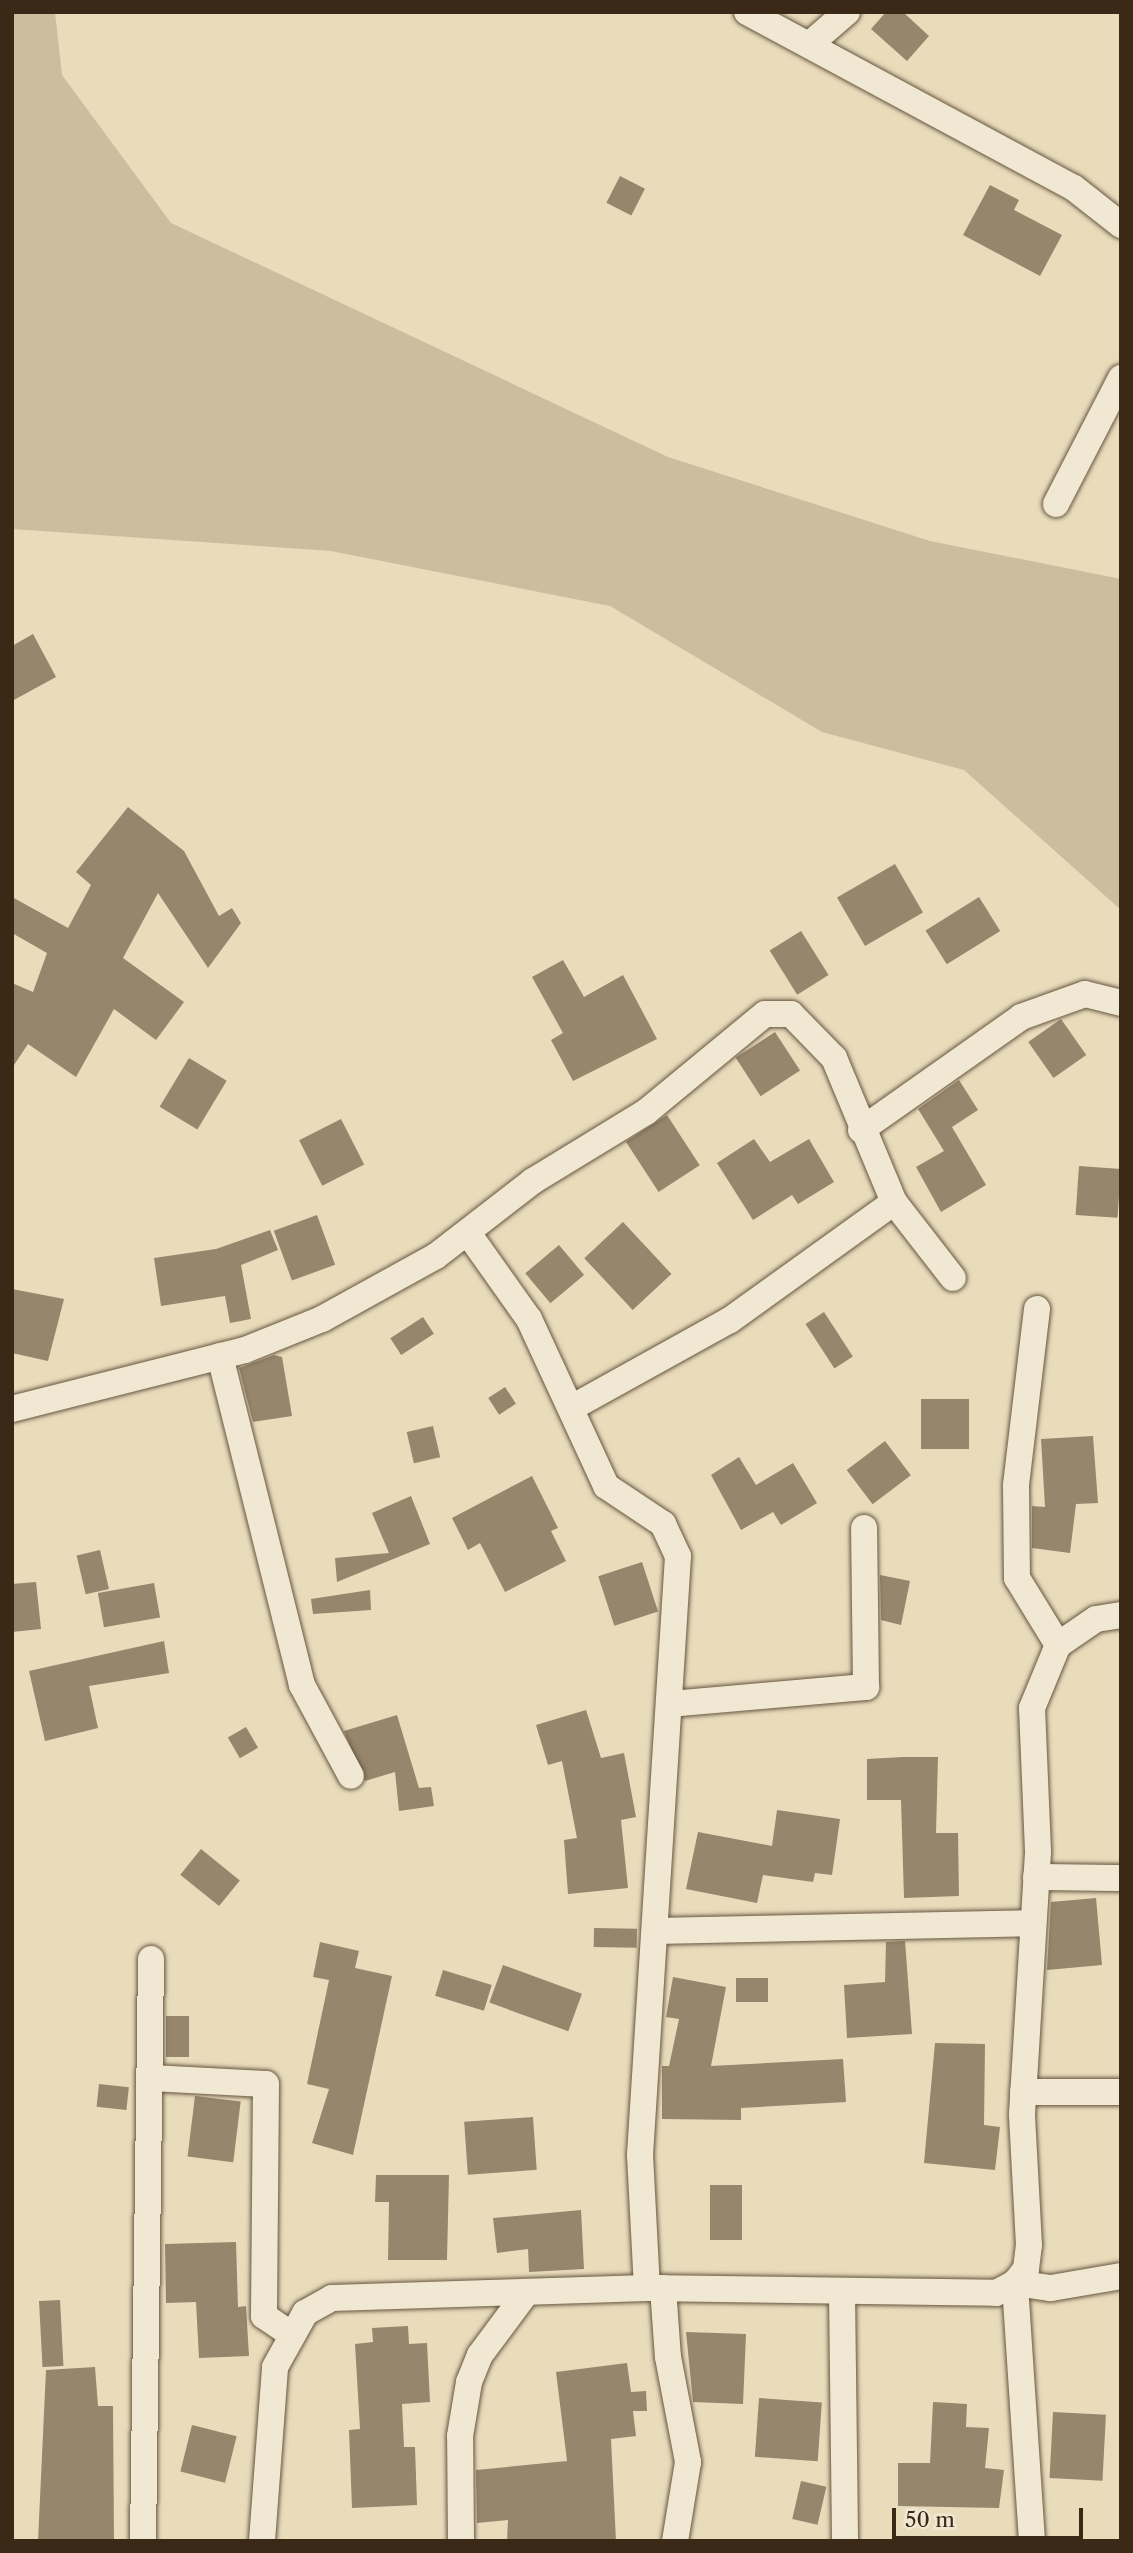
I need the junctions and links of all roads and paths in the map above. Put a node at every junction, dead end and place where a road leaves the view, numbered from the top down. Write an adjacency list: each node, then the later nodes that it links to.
1 (747, 12): 3 (street)
2 (847, 12): 3 (street)
3 (810, 44): 4 (street)
4 (1121, 225)
5 (1121, 378): 6 (street)
6 (1056, 504)
7 (1121, 1003): 8 (street)
8 (862, 1130): 9 (street); 10 (street)
9 (894, 1202): 11 (street); 14 (street)
10 (468, 1233): 13 (street); 14 (street)
11 (953, 1278)
12 (1037, 1309): 18 (street)
13 (220, 1356): 15 (street); 20 (street)
14 (573, 1407): 19 (street)
15 (12, 1409)
16 (864, 1528): 19 (street)
17 (1121, 1615): 18 (street)
18 (1058, 1645): 21 (street)
19 (670, 1704): 24 (street)
20 (351, 1776)
21 (1036, 1877): 22 (street); 23 (street)
22 (1121, 1878)
23 (1029, 1923): 24 (street); 27 (street)
24 (656, 1931): 31 (street)
25 (151, 1959): 26 (street)
26 (150, 2078): 34 (street); 35 (street)
27 (1023, 2092): 28 (street); 30 (street)
28 (1121, 2092)
29 (1121, 2276): 30 (street)
30 (1015, 2283): 32 (street); 40 (street)
31 (655, 2288): 32 (street); 33 (street); 38 (street)
32 (842, 2291): 39 (street)
33 (526, 2293): 34 (street); 37 (street)
34 (289, 2333): 36 (street)
35 (143, 2541)
36 (262, 2541)
37 (461, 2541)
38 (675, 2541)
39 (845, 2541)
40 (1032, 2541)

